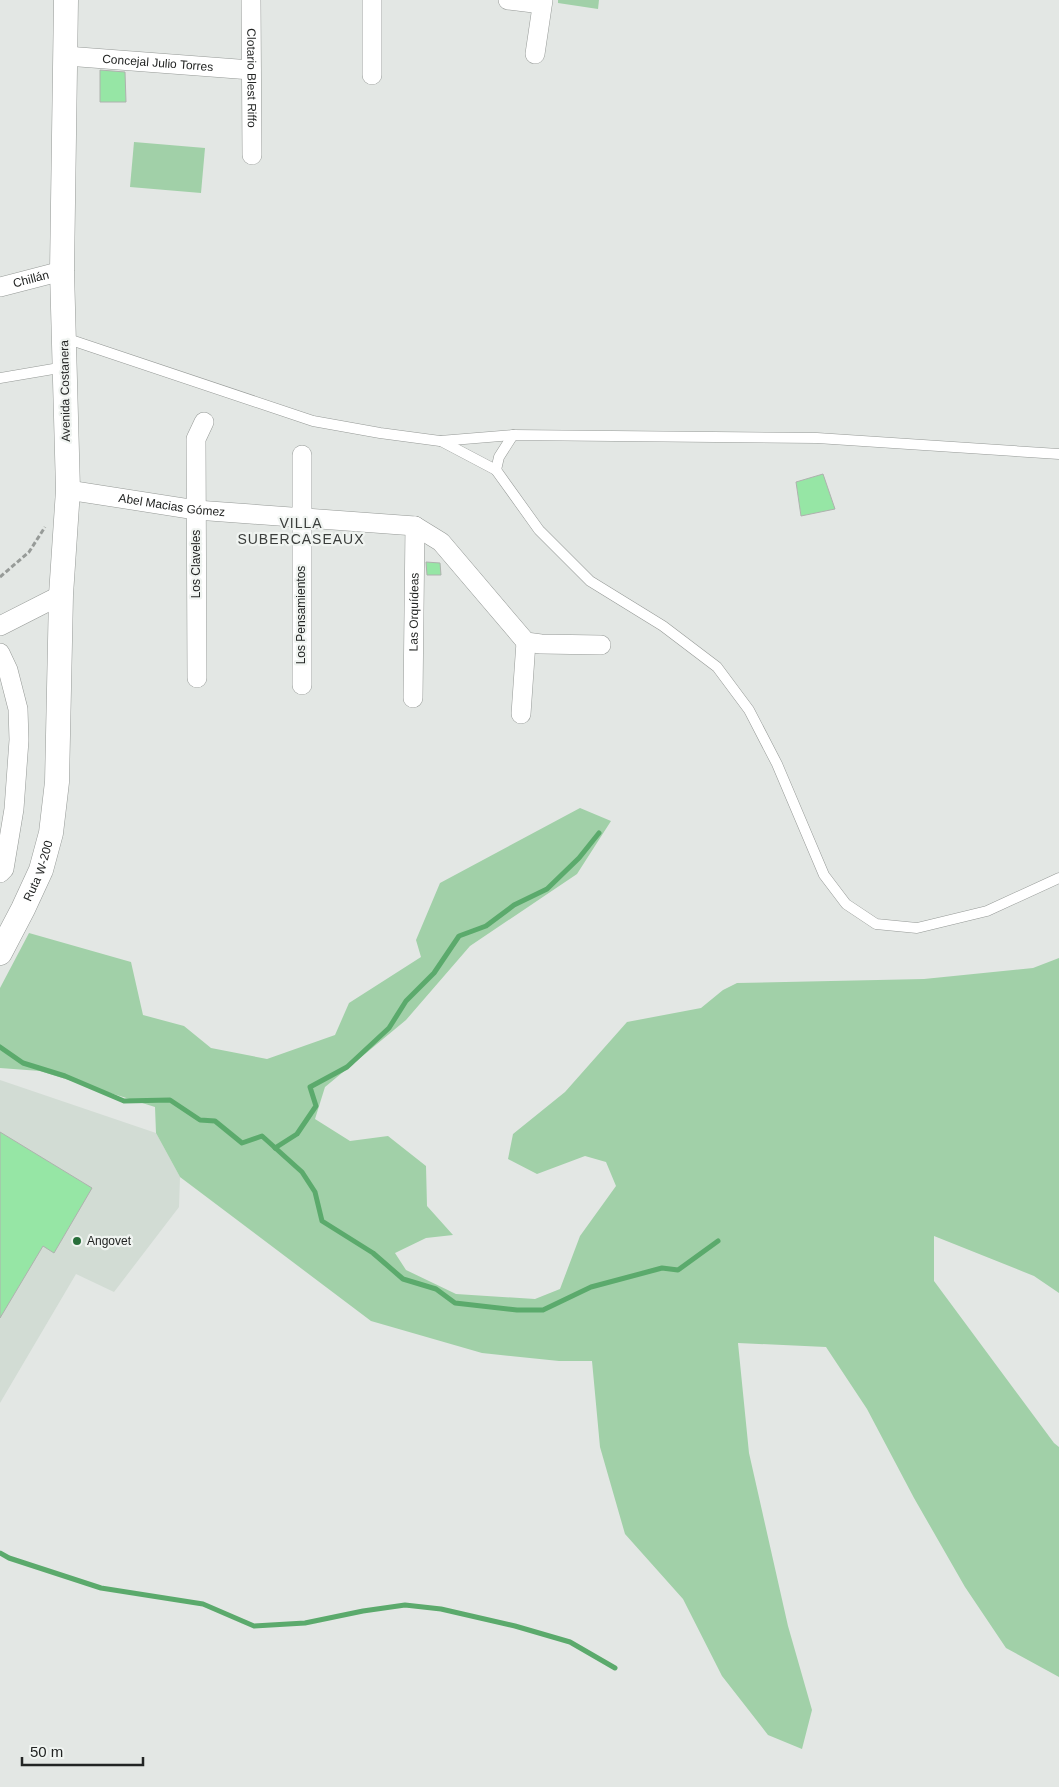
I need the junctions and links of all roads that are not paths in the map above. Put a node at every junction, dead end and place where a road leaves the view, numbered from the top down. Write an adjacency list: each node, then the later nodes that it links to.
1 (66, 0): 7 (street, Avenida Costanera)
2 (250, 0): 8 (street, Clotario Blest Riffo)
3 (372, 0): 9 (street)
4 (508, 0): 5 (street)
5 (543, 2): 6 (street)
6 (535, 54)
7 (66, 56): 8 (street, Concejal Julio Torres); 11 (street, Avenida Costanera)
8 (251, 70): 10 (street, Clotario Blest Riffo)
9 (372, 75)
10 (252, 155)
11 (62, 271): 12 (street, Chillán); 13 (street, Avenida Costanera)
12 (0, 286)
13 (64, 340): 14 (street, Avenida Costanera); 18 (lane)
14 (65, 366): 15 (lane); 22 (street, Avenida Costanera)
15 (0, 378)
16 (204, 422): 23 (street, Los Claveles)
17 (513, 435): 18 (lane); 19 (lane); 21 (lane)
18 (440, 441): 21 (lane)
19 (1059, 454)
20 (302, 455): 24 (street, Los Pensamientos)
21 (496, 470): 37 (lane)
22 (68, 490): 23 (street, Abel Macias Gómez); 26 (street, Avenida Costanera)
23 (196, 510): 24 (street, Abel Macias Gómez); 31 (street, Los Claveles)
24 (301, 518): 25 (street, Abel Macias Gómez); 32 (street, Los Pensamientos)
25 (415, 526): 28 (street, Abel Macias Gómez); 33 (street, Las Orquídeas)
26 (61, 594): 27 (street); 35 (street, Avenida Costanera)
27 (0, 626)
28 (526, 642): 29 (street); 34 (street)
29 (601, 645)
30 (0, 653): 36 (street)
31 (197, 678)
32 (302, 685)
33 (413, 698)
34 (521, 714)
35 (57, 782): 38 (street, Ruta W-200)
36 (0, 873)
37 (1059, 878)
38 (0, 953)

